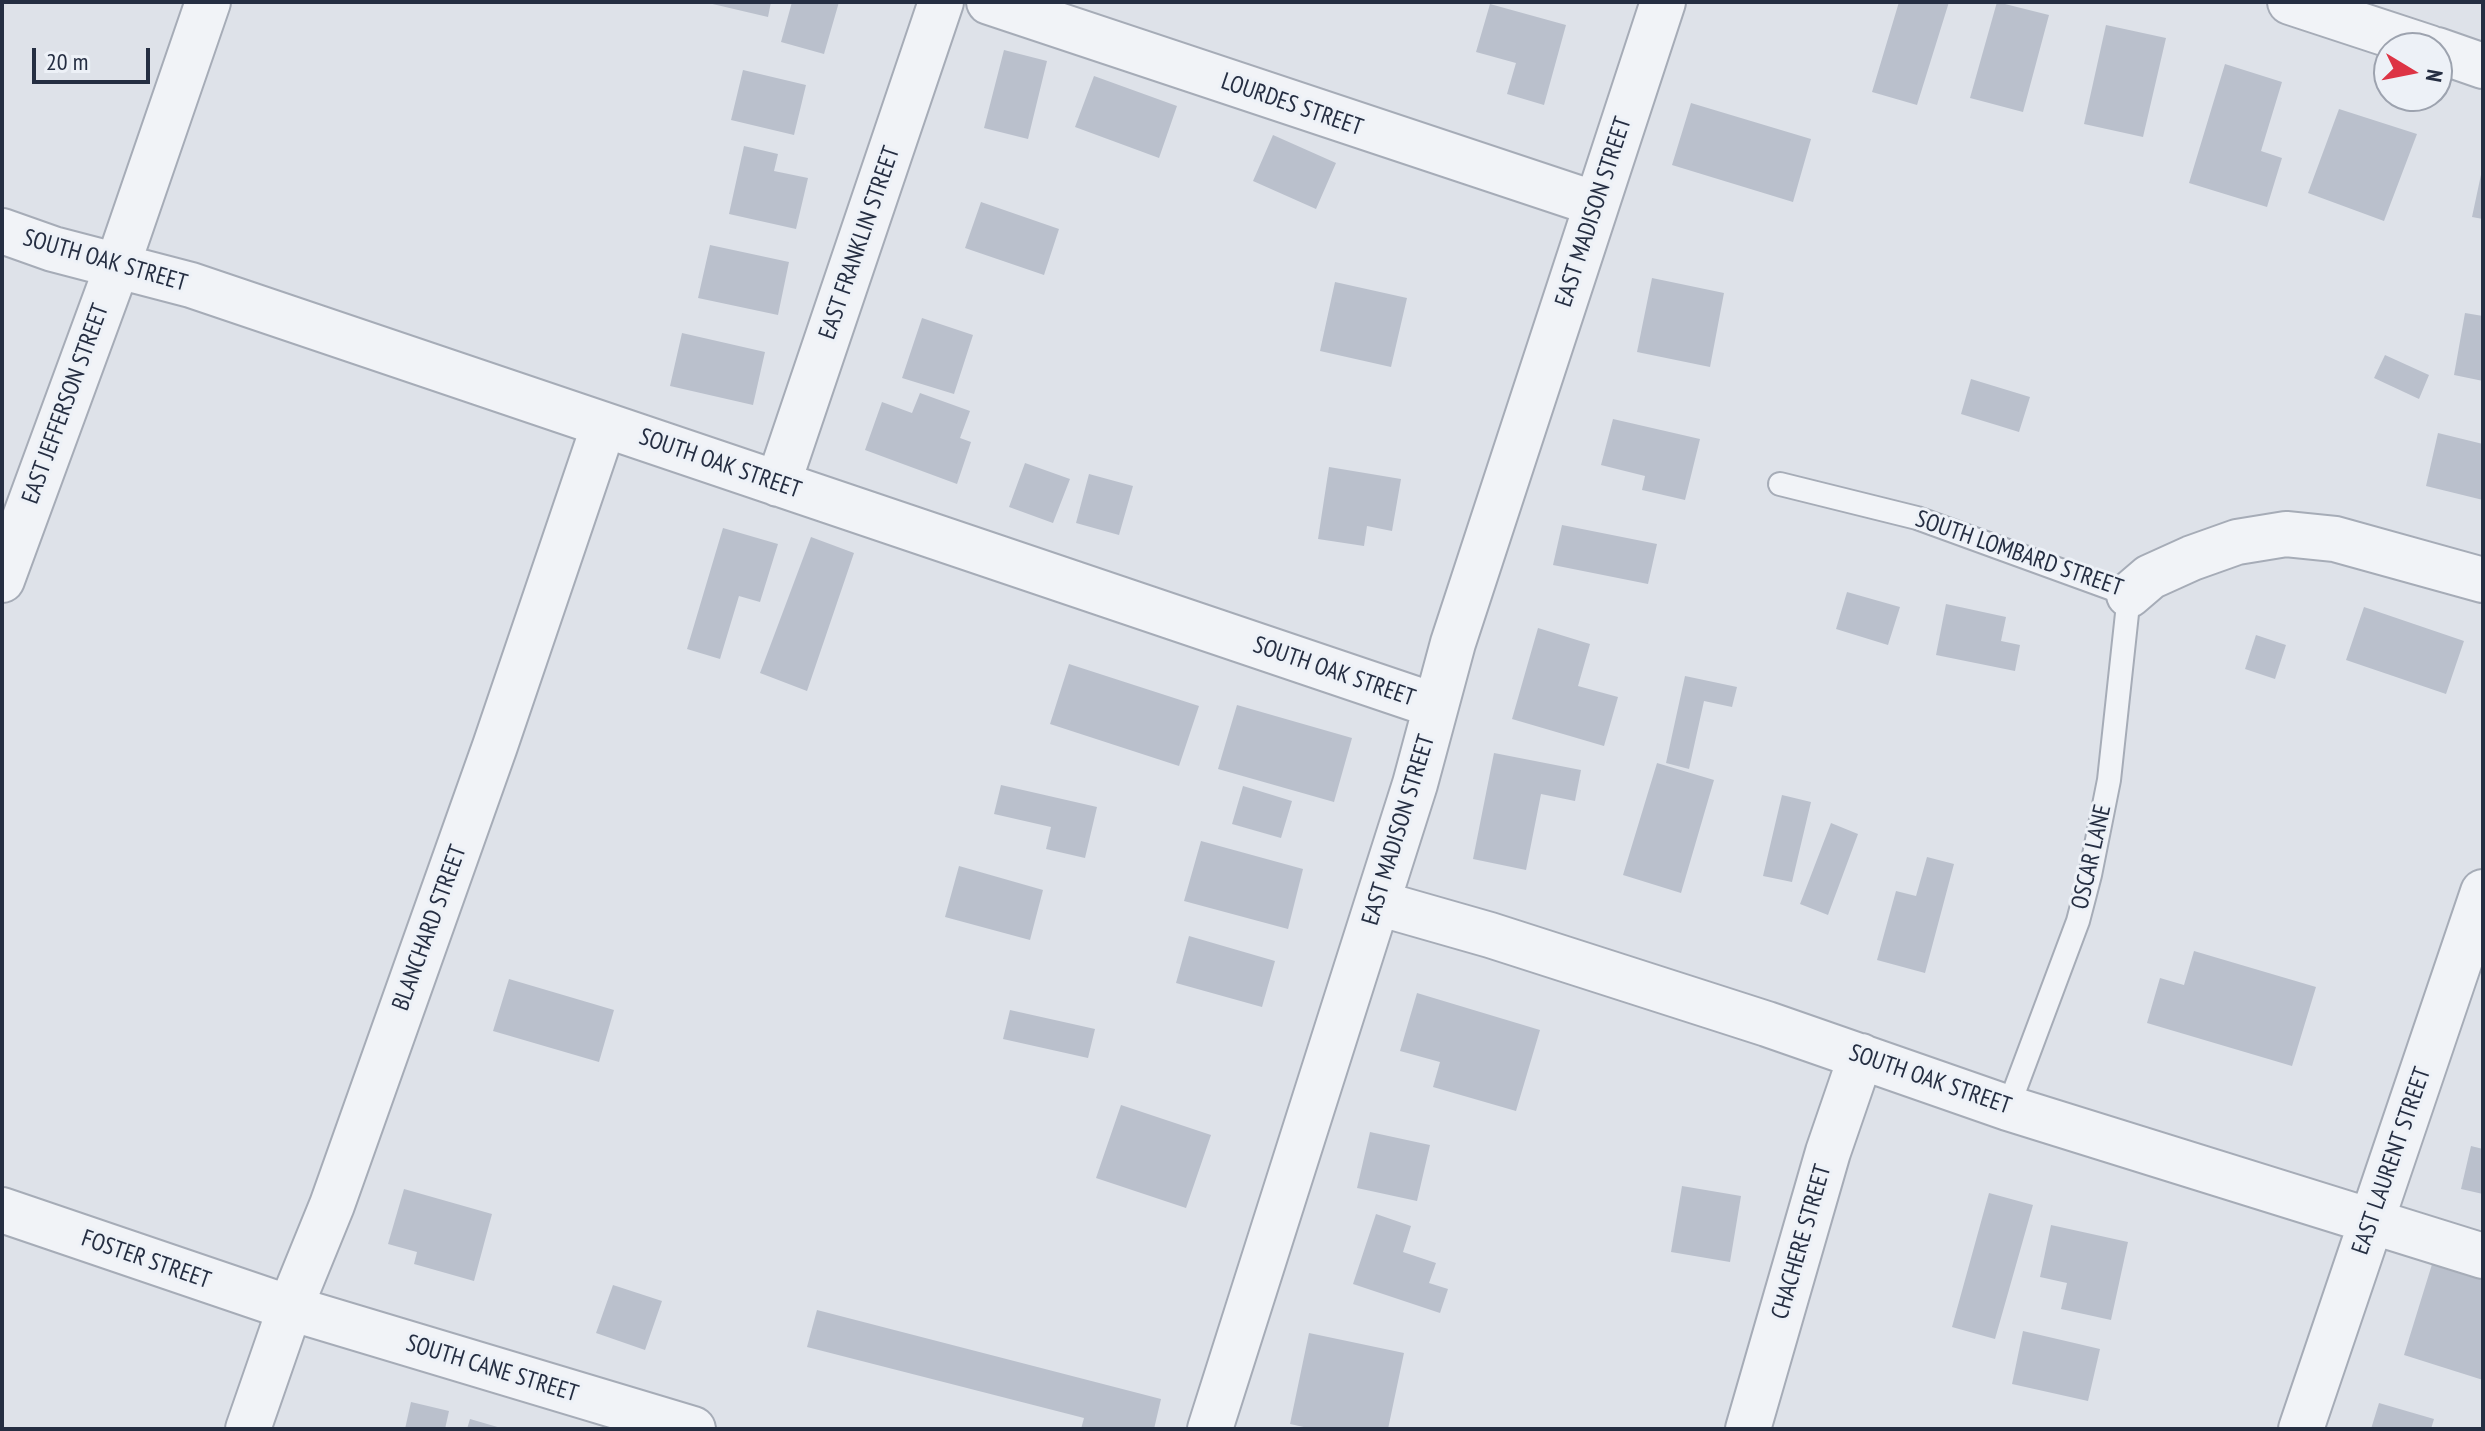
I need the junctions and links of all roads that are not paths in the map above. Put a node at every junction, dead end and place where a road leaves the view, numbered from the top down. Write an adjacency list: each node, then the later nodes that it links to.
1 (208, 2): 11 (street, EAST JEFFERSON STREET)
2 (941, 2): 13 (street, EAST FRANKLIN STREET)
3 (989, 2): 9 (street, LOURDES STREET)
4 (1663, 2): 9 (street, EAST MADISON STREET)
5 (2290, 2): 6 (street)
6 (2381, 32)
7 (2453, 56): 8 (street)
8 (2483, 66)
9 (1596, 204): 18 (street, EAST MADISON STREET)
10 (2, 231): 11 (street, SOUTH OAK STREET)
11 (118, 264): 12 (street, SOUTH OAK STREET); 15 (street, EAST JEFFERSON STREET)
12 (604, 425): 13 (street, SOUTH OAK STREET); 26 (street, BLANCHARD STREET)
13 (778, 484): 18 (street, SOUTH OAK STREET)
14 (1780, 484): 17 (lane, SOUTH LOMBARD STREET)
15 (2, 580)
16 (2483, 580): 17 (street, SOUTH LOMBARD STREET)
17 (2129, 595): 22 (lane, OSCAR LANE)
18 (1436, 706): 20 (street, EAST MADISON STREET)
19 (2483, 892): 24 (street, EAST LAURENT STREET)
20 (1378, 903): 21 (street, SOUTH OAK STREET); 29 (street, EAST MADISON STREET)
21 (1861, 1056): 22 (street, SOUTH OAK STREET); 30 (street, CHACHERE STREET)
22 (2008, 1108): 24 (street, SOUTH OAK STREET)
23 (2, 1210): 26 (street, FOSTER STREET)
24 (2372, 1221): 25 (street, SOUTH OAK STREET); 31 (street, EAST LAURENT STREET)
25 (2483, 1256)
26 (290, 1308): 27 (street, BLANCHARD STREET); 28 (street, SOUTH CANE STREET)
27 (248, 1429)
28 (693, 1429)
29 (1210, 1429)
30 (1748, 1429)
31 (2301, 1429)

